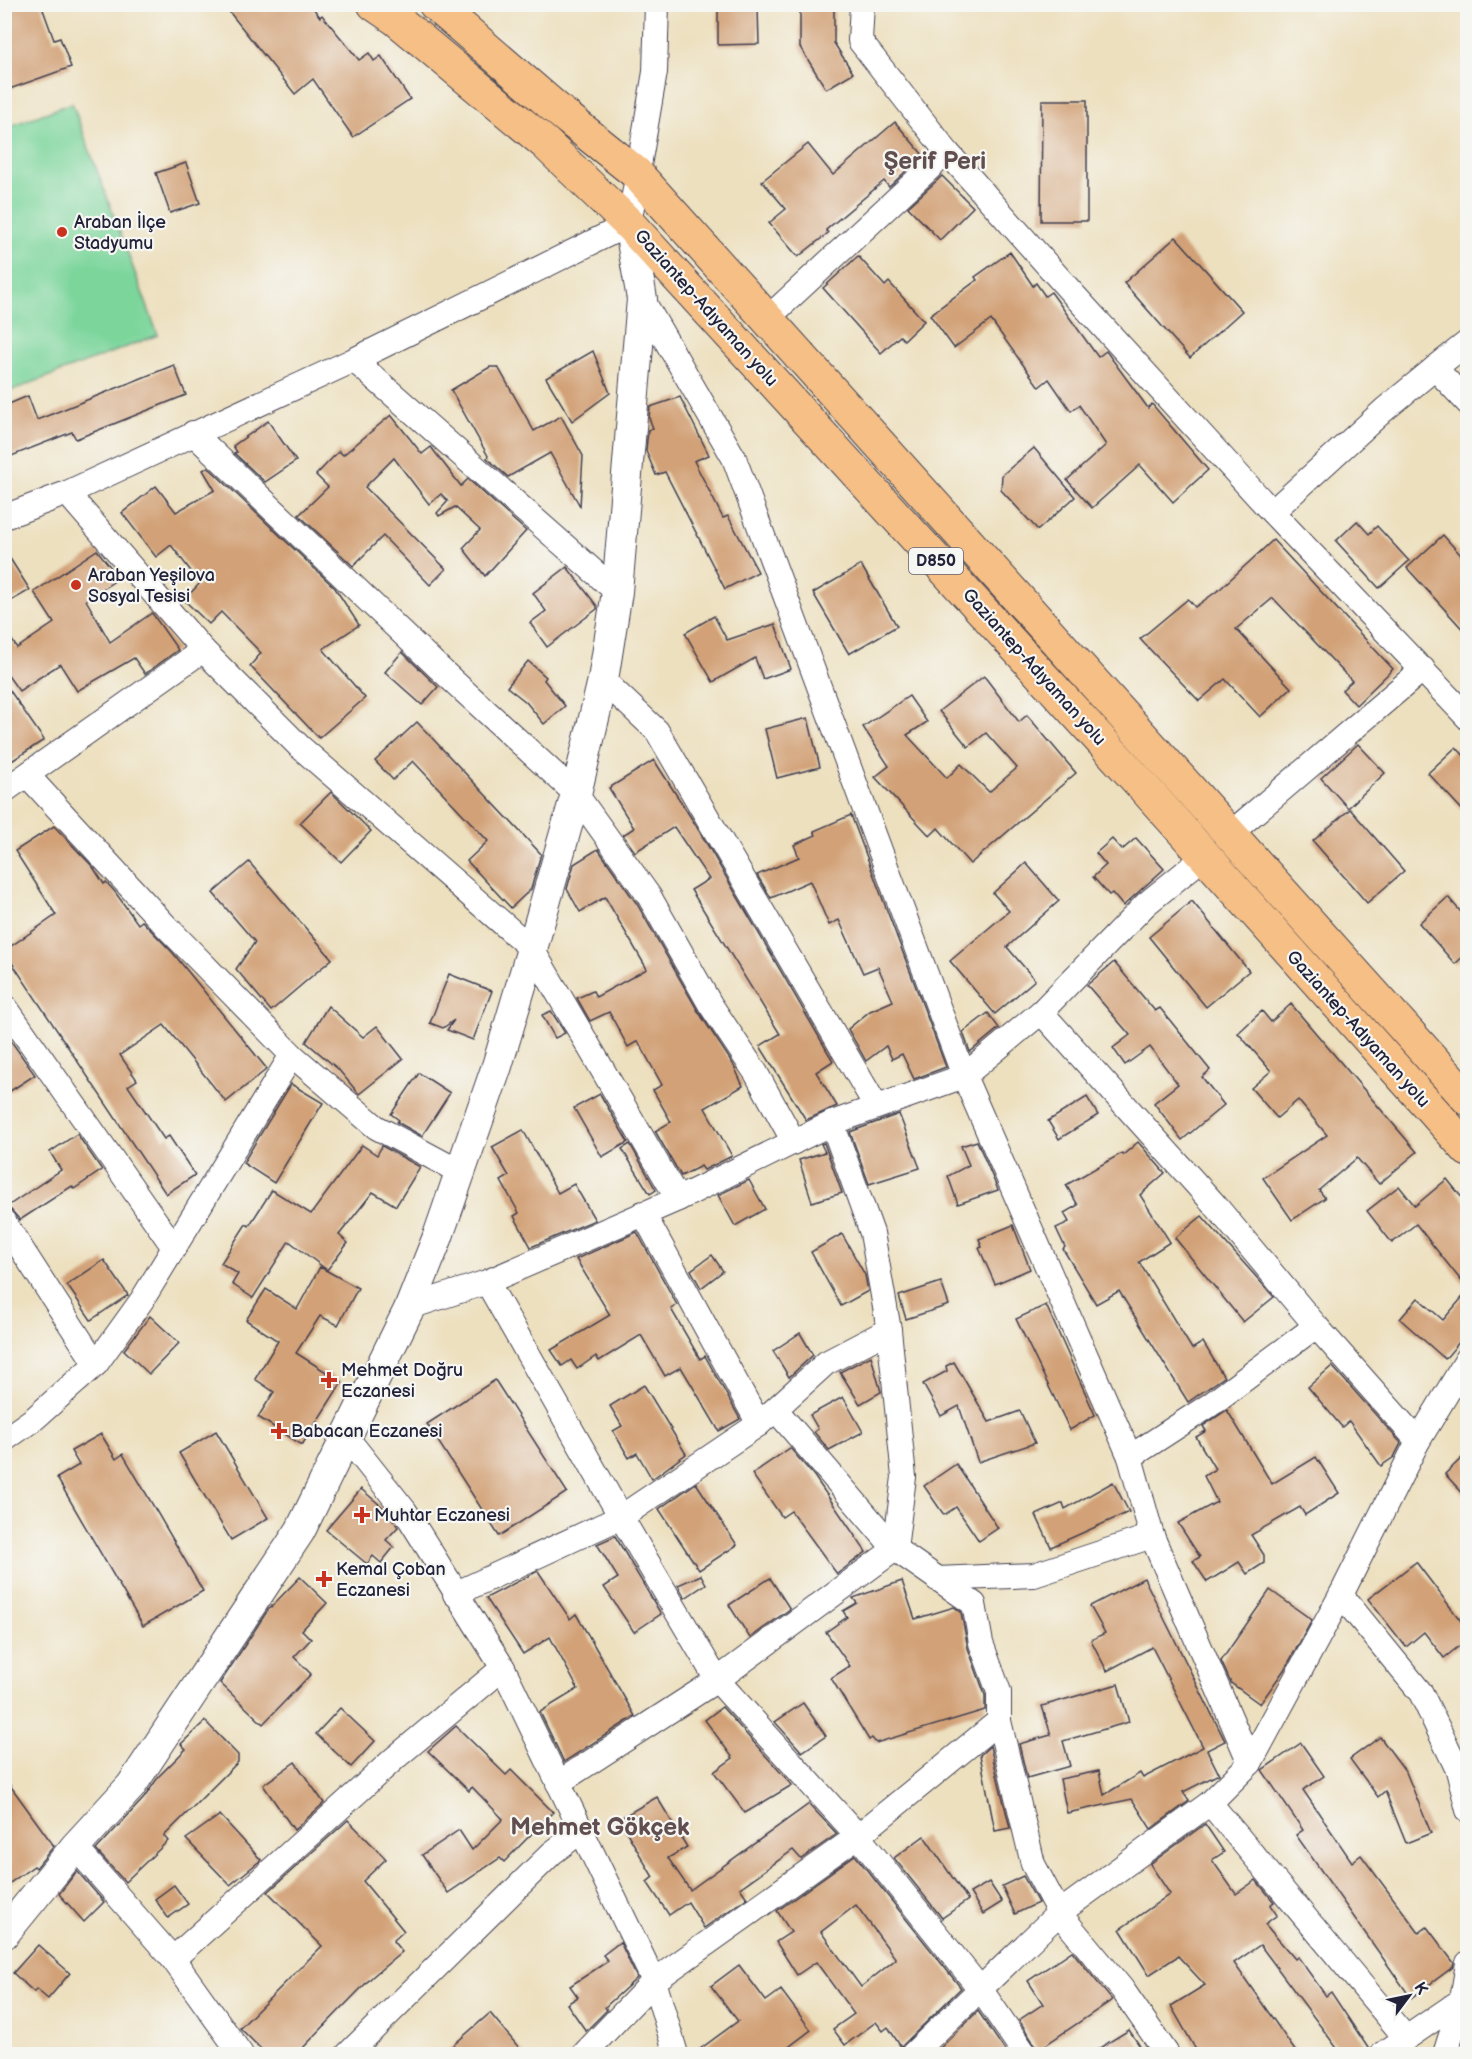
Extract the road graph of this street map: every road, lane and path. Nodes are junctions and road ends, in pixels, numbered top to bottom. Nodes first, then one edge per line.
1 (374, 4) edge
2 (435, 4) edge
3 (657, 4) edge
4 (862, 4) edge
5 (947, 152) junction
6 (636, 173) junction
7 (629, 224) junction
8 (642, 299) junction
9 (768, 318) junction
10 (1467, 342) edge
11 (354, 360) junction
12 (1435, 368) junction
13 (1467, 403) edge
14 (193, 433) junction
15 (67, 493) junction
16 (1272, 512) junction
17 (4, 517) edge
18 (617, 592) junction
19 (203, 650) junction
20 (1423, 669) junction
21 (603, 680) junction
22 (1467, 718) edge
23 (28, 776) junction
24 (4, 791) edge
25 (576, 794) junction
26 (1231, 833) junction
27 (1204, 856) junction
28 (532, 949) junction
29 (4, 1005) edge
30 (1041, 1012) junction
31 (292, 1055) junction
32 (964, 1076) junction
33 (1467, 1099) edge
34 (876, 1106) junction
35 (832, 1123) junction
36 (794, 1142) junction
37 (1467, 1150) edge
38 (458, 1171) junction
39 (678, 1199) junction
40 (643, 1213) junction
41 (4, 1222) edge
42 (173, 1246) junction
43 (487, 1282) junction
44 (410, 1307) junction
45 (1316, 1326) junction
46 (889, 1330) junction
47 (1467, 1358) edge
48 (96, 1364) junction
49 (767, 1417) junction
50 (347, 1438) junction
51 (4, 1440) edge
52 (1418, 1441) junction
53 (1130, 1457) junction
54 (621, 1517) junction
55 (1152, 1536) junction
56 (895, 1549) junction
57 (937, 1579) junction
58 (455, 1594) junction
59 (1341, 1595) junction
60 (503, 1668) junction
61 (717, 1680) junction
62 (999, 1721) junction
63 (1250, 1763) junction
64 (558, 1782) junction
65 (1210, 1803) junction
66 (1467, 1810) edge
67 (581, 1830) junction
68 (858, 1836) junction
69 (75, 1847) junction
70 (1059, 1913) junction
71 (4, 1934) edge
72 (173, 1959) junction
73 (1467, 1963) edge
74 (654, 1981) junction
75 (981, 1990) junction
76 (1464, 2009) edge
77 (1405, 2037) junction
78 (241, 2055) edge
79 (348, 2055) edge
80 (584, 2055) edge
81 (675, 2055) edge
82 (913, 2055) edge
83 (1025, 2055) edge
84 (1167, 2055) edge
85 (1383, 2055) edge
86 (1445, 2055) edge

1 - 7 highway, Gaziantep-Adıyaman yolu / D850
2 - 6 highway, Gaziantep-Adıyaman yolu / D850
3 - 6 street
4 - 5 street
5 - 9 street
5 - 16 street
6 - 7 street
6 - 9 highway, Gaziantep-Adıyaman yolu / D850
7 - 8 street
7 - 11 street
7 - 27 highway, Gaziantep-Adıyaman yolu / D850
8 - 18 street
8 - 32 street
9 - 26 highway, Gaziantep-Adıyaman yolu / D850
10 - 12 street
11 - 14 street
11 - 18 street
12 - 13 street
12 - 16 street
14 - 15 street
14 - 25 street
15 - 17 street
15 - 19 street
16 - 20 street
18 - 21 street
19 - 23 street
19 - 28 street
20 - 22 street
20 - 26 street
21 - 25 street
21 - 34 street
23 - 24 street
23 - 31 street
25 - 28 street
25 - 36 street
26 - 33 highway, Gaziantep-Adıyaman yolu / D850
27 - 30 street
27 - 37 highway, Gaziantep-Adıyaman yolu / D850
28 - 38 street
28 - 39 street
29 - 42 street
30 - 32 street
30 - 45 street
31 - 38 street
31 - 42 street
32 - 34 street
32 - 53 street
34 - 35 street
35 - 36 street
35 - 46 street
36 - 39 street
38 - 44 street
39 - 40 street
40 - 43 street
40 - 49 street
41 - 48 street
42 - 48 street
43 - 44 street
43 - 54 street
44 - 50 street
45 - 52 street
45 - 53 street
46 - 49 street
46 - 56 street
47 - 52 street
48 - 51 street
49 - 54 street
49 - 56 street
50 - 58 street
50 - 69 street
52 - 59 street
53 - 55 street
54 - 58 street
54 - 61 street
55 - 57 street
55 - 63 street
56 - 57 street
56 - 61 street
57 - 62 street
58 - 60 street
59 - 63 street
59 - 66 street
60 - 64 street
60 - 72 street
61 - 64 street
61 - 68 street
62 - 68 street
62 - 70 street
63 - 65 street
64 - 67 street
65 - 70 street
65 - 77 street
67 - 74 street
67 - 79 street
68 - 74 street
68 - 75 street
69 - 71 street
69 - 72 street
70 - 75 street
70 - 84 street
72 - 78 street
73 - 76 street
74 - 80 street
74 - 81 street
75 - 82 street
75 - 83 street
76 - 77 street
76 - 86 street
77 - 85 street

